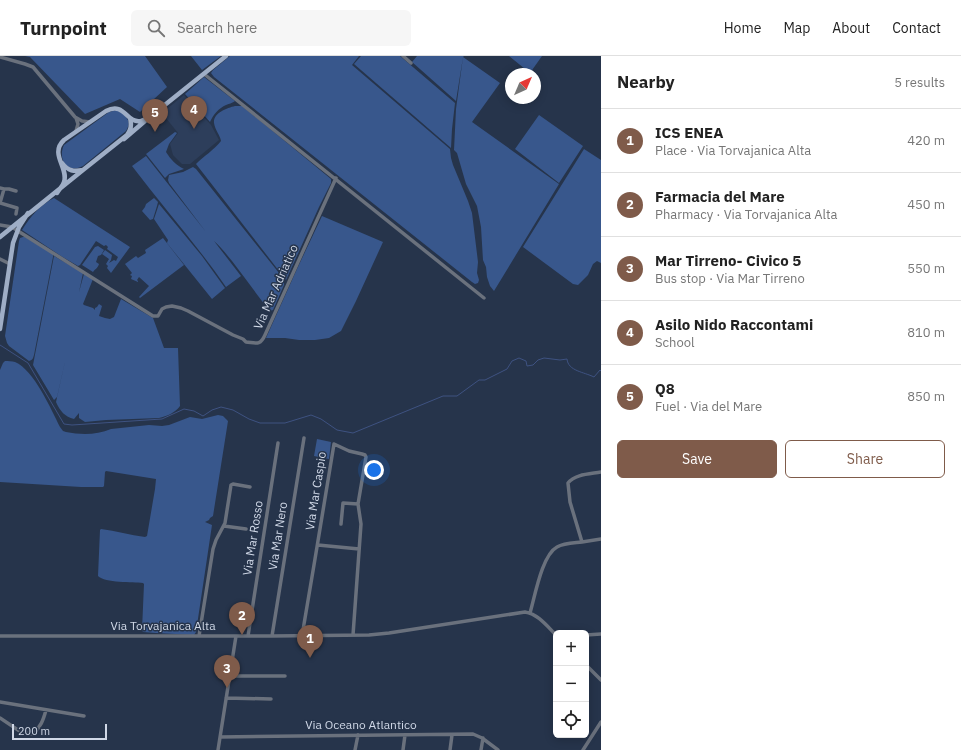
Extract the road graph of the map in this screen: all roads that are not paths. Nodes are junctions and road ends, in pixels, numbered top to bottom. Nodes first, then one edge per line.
1 (226, 56) edge
2 (403, 56) edge
3 (0, 57) edge
4 (411, 63) dead end
5 (204, 74) junction
6 (153, 115) junction
7 (75, 117) junction
8 (130, 118) junction
9 (93, 121) junction
10 (74, 134) junction
11 (124, 139) junction
12 (60, 160) junction
13 (84, 170) junction
14 (336, 178) junction
15 (0, 188) edge
16 (4, 189) junction
17 (16, 191) dead end
18 (57, 192) junction
19 (0, 203) edge
20 (16, 214) dead end
21 (28, 214) junction
22 (0, 225) edge
23 (12, 227) junction
24 (18, 231) junction
25 (2, 236) edge
26 (13, 243) junction
27 (0, 259) edge
28 (10, 264) junction
29 (484, 298) dead end
30 (0, 329) edge
31 (304, 438) dead end
32 (278, 443) dead end
33 (601, 472) edge
34 (250, 487) dead end
35 (358, 504) junction
36 (341, 524) dead end
37 (224, 526) junction
38 (246, 529) dead end
39 (601, 540) edge
40 (582, 542) junction
41 (318, 545) junction
42 (359, 549) junction
43 (530, 613) junction
44 (553, 632) edge
45 (601, 634) edge
46 (353, 635) junction
47 (589, 635) edge
48 (0, 636) edge
49 (199, 636) junction
50 (236, 636) junction
51 (248, 636) junction
52 (272, 636) junction
53 (302, 636) junction
54 (587, 666) edge
55 (229, 676) junction
56 (285, 676) dead end
57 (601, 680) edge
58 (226, 698) junction
59 (271, 699) dead end
60 (0, 702) edge
61 (46, 710) junction
62 (84, 716) dead end
63 (0, 718) edge
64 (601, 722) edge
65 (358, 735) junction
66 (405, 735) junction
67 (452, 735) junction
68 (220, 737) junction
69 (483, 738) junction
70 (218, 750) edge
71 (356, 750) edge
72 (403, 750) edge
73 (450, 750) edge
74 (481, 750) edge
75 (498, 750) edge
76 (583, 750) edge

1 - 5 main road
2 - 4 street
3 - 7 street
5 - 6 main road
5 - 14 street
6 - 8 main road
6 - 11 main road
7 - 9 street
7 - 10 street
8 - 9 main road
8 - 11 main road
9 - 10 main road
10 - 12 main road
11 - 13 main road
12 - 13 main road
12 - 18 main road
13 - 18 main road
14 - 24 street, Via Mar Adriatico
14 - 29 street
15 - 16 street
16 - 17 street
16 - 19 street
18 - 21 main road
19 - 20 street
21 - 23 main road
21 - 24 main road
22 - 23 street
23 - 24 street
23 - 25 main road
24 - 26 main road
25 - 26 main road
26 - 28 main road
27 - 28 street
28 - 30 main road
31 - 52 street, Via Mar Nero
32 - 51 street, Via Mar Rosso
33 - 40 street
34 - 37 street
35 - 36 street
35 - 41 street, Via Mar Caspio
35 - 42 street
37 - 38 street
37 - 49 street
39 - 40 street
40 - 43 street
41 - 42 street
41 - 53 street, Via Mar Caspio
42 - 46 street
43 - 44 street
43 - 46 street, Via Torvajanica Alta
45 - 47 street
46 - 53 street, Via Torvajanica Alta
48 - 49 street, Via Torvajanica Alta
49 - 50 street, Via Torvajanica Alta
50 - 51 street, Via Torvajanica Alta
50 - 55 street
51 - 52 street, Via Torvajanica Alta
52 - 53 street, Via Torvajanica Alta
54 - 57 street
55 - 56 street
55 - 58 street
58 - 59 street
58 - 68 street
60 - 61 street
61 - 62 street
61 - 63 street
64 - 76 street
65 - 66 street, Via Oceano Atlantico
65 - 68 street, Via Oceano Atlantico
65 - 71 street
66 - 67 street, Via Oceano Atlantico
66 - 72 street
67 - 69 street, Via Oceano Atlantico
67 - 73 street
68 - 70 street
69 - 74 street
69 - 75 street, Via Oceano Atlantico

